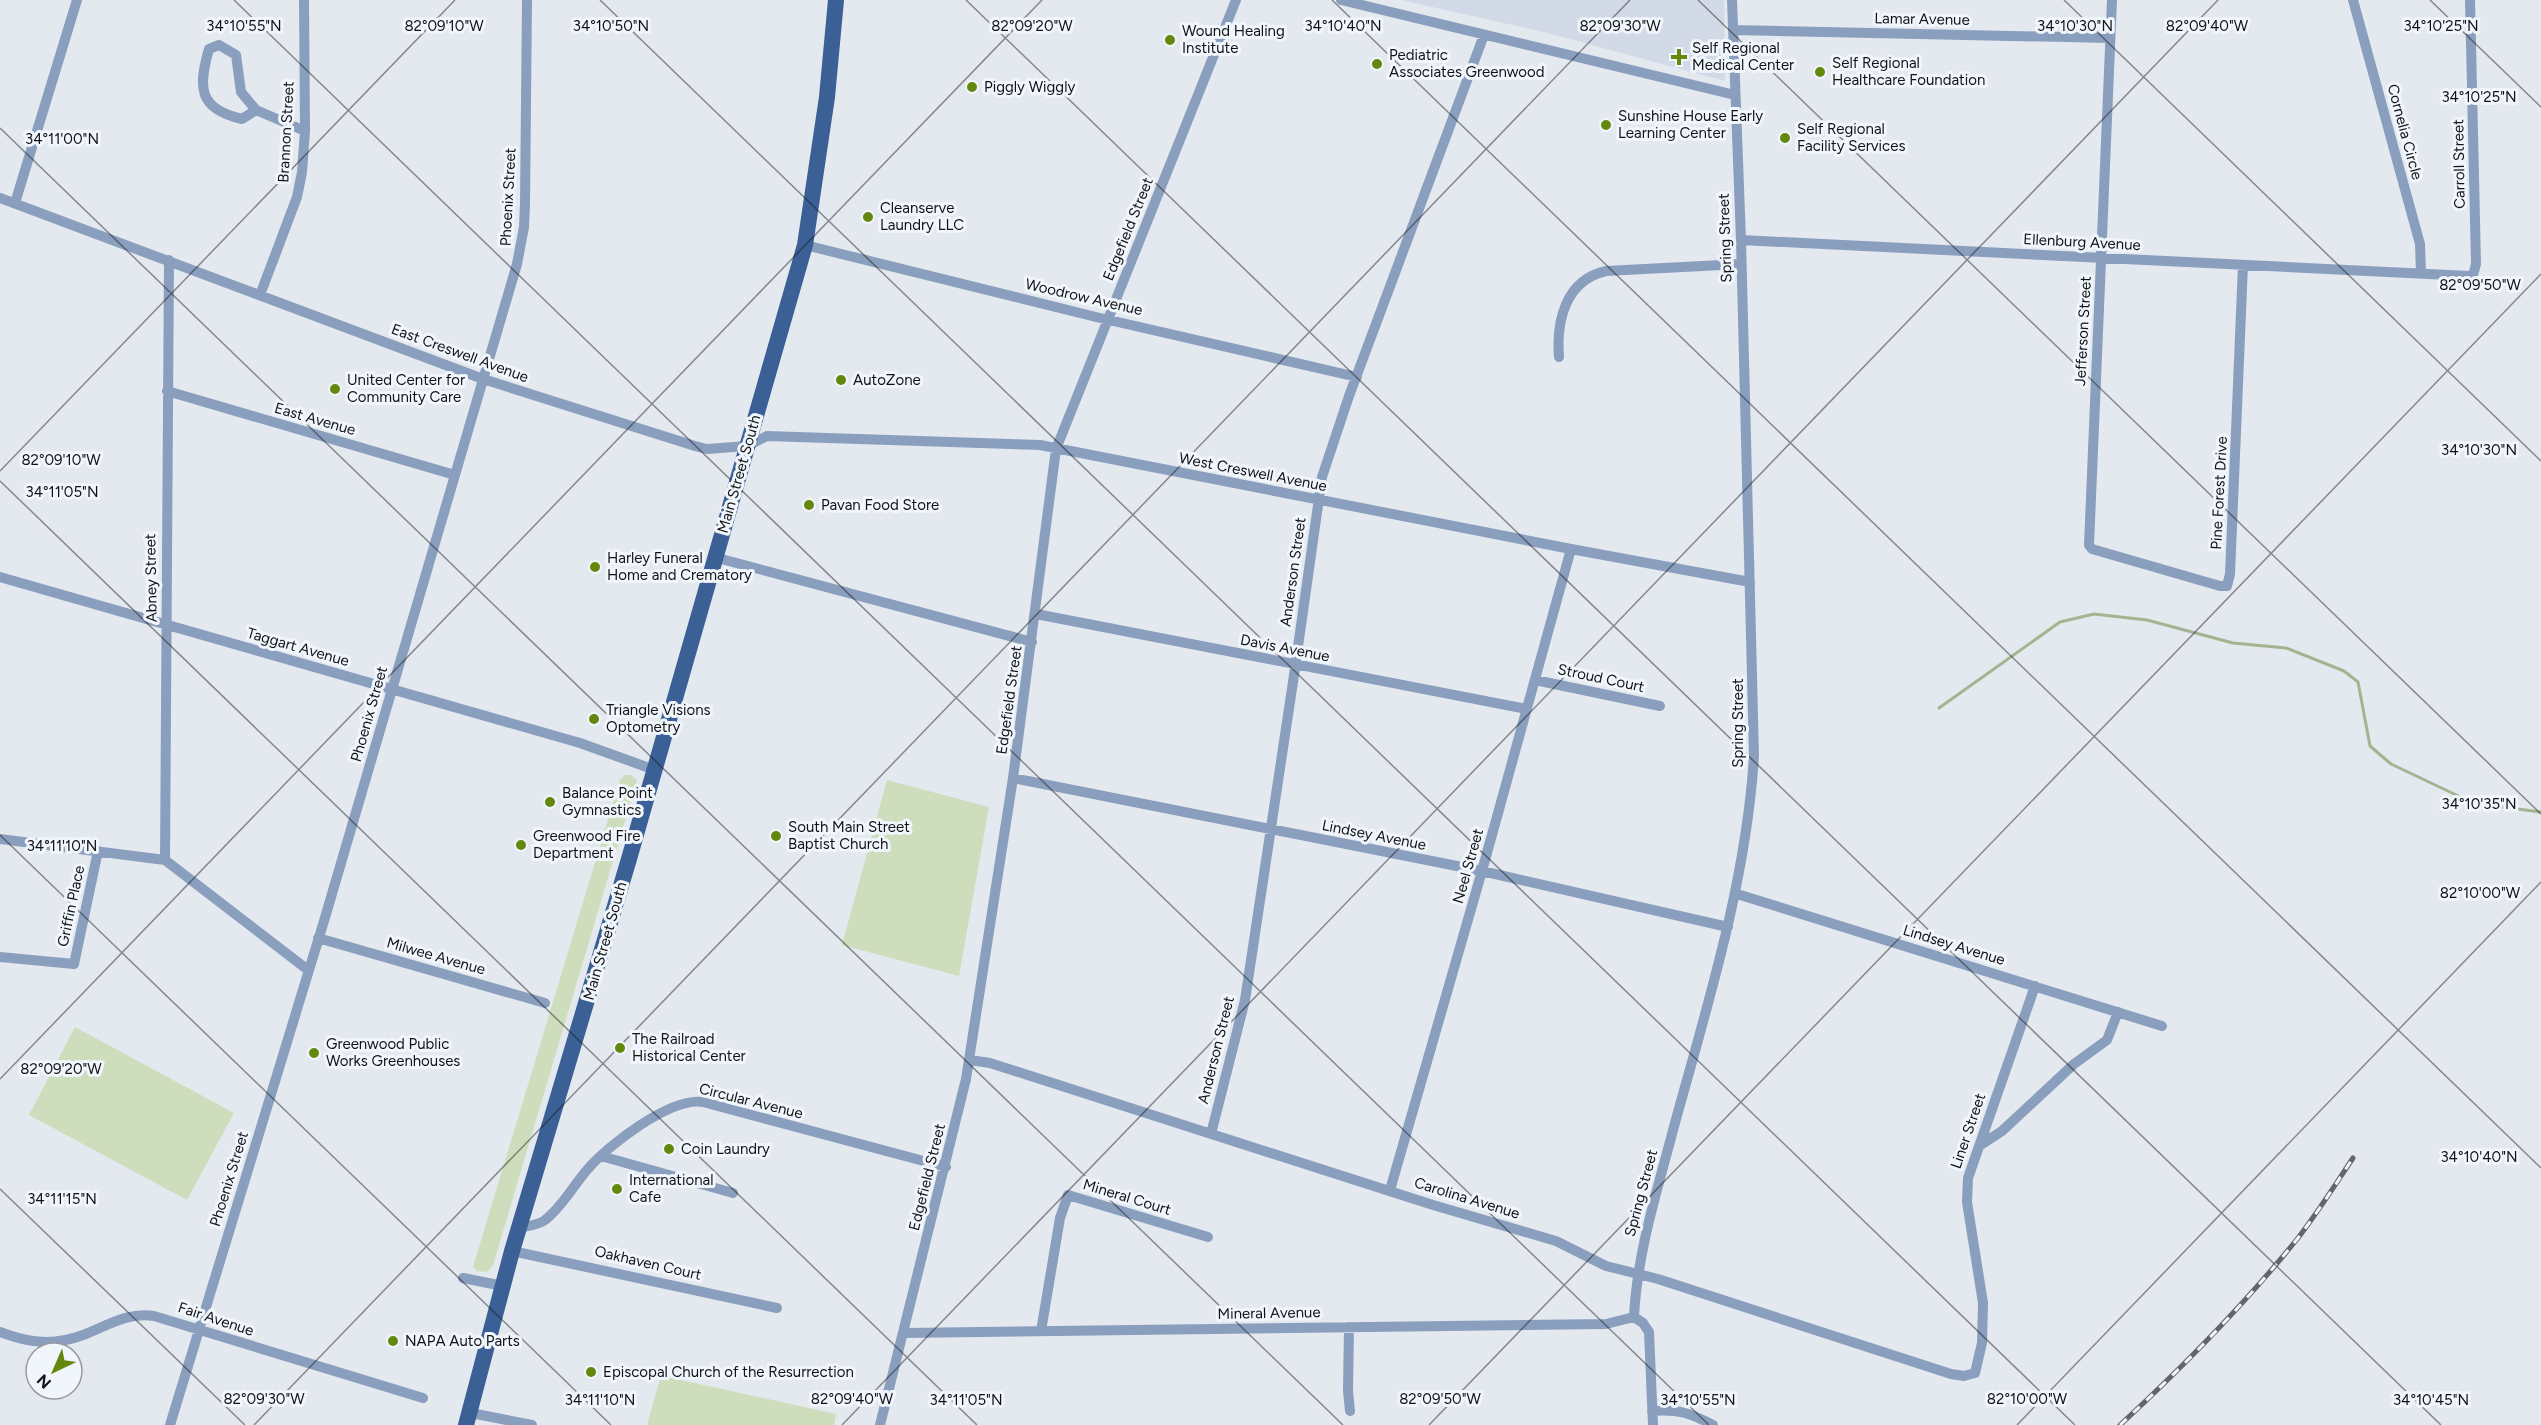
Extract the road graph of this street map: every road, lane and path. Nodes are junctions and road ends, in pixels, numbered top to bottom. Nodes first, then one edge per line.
1 (77, 0) edge
2 (304, 0) edge
3 (527, 0) edge
4 (836, 0) edge
5 (1236, 0) edge
6 (1341, 0) edge
7 (1732, 0) edge
8 (2112, 0) edge
9 (2353, 0) edge
10 (2470, 0) edge
11 (1733, 30) junction
12 (1484, 35) junction
13 (2110, 38) junction
14 (1735, 95) junction
15 (256, 110) junction
16 (304, 131) junction
17 (0, 198) edge
18 (15, 203) junction
19 (1741, 240) junction
20 (805, 245) junction
21 (2101, 258) junction
22 (169, 260) junction
23 (1741, 264) junction
24 (2243, 265) junction
25 (2421, 273) junction
26 (260, 295) junction
27 (1108, 318) junction
28 (1559, 357) dead end
29 (1357, 377) junction
30 (483, 379) junction
31 (167, 391) junction
32 (747, 446) junction
33 (1056, 449) junction
34 (455, 475) junction
35 (1318, 500) junction
36 (1571, 549) junction
37 (2097, 550) joint
38 (714, 557) junction
39 (0, 577) edge
40 (1750, 582) junction
41 (1036, 614) junction
42 (166, 624) junction
43 (1032, 642) junction
44 (1295, 665) junction
45 (1535, 680) junction
46 (392, 689) junction
47 (1660, 706) dead end
48 (1527, 709) junction
49 (655, 770) junction
50 (1013, 778) junction
51 (1271, 829) junction
52 (0, 839) edge
53 (98, 851) junction
54 (165, 860) junction
55 (1482, 871) junction
56 (1737, 894) junction
57 (1728, 927) junction
58 (318, 938) junction
59 (0, 957) edge
60 (308, 970) junction
61 (2035, 986) junction
62 (545, 1003) dead end
63 (2118, 1012) junction
64 (2162, 1026) dead end
65 (970, 1060) junction
66 (1212, 1134) junction
67 (1979, 1146) junction
68 (600, 1156) junction
69 (946, 1167) junction
70 (1390, 1190) junction
71 (733, 1193) dead end
72 (519, 1228) junction
73 (1208, 1237) dead end
74 (512, 1251) junction
75 (1637, 1275) junction
76 (463, 1278) dead end
77 (503, 1286) junction
78 (777, 1308) dead end
79 (1634, 1317) junction
80 (1349, 1327) junction
81 (198, 1330) junction
82 (1041, 1331) junction
83 (0, 1332) edge
84 (904, 1333) junction
85 (1951, 1374) joint
86 (423, 1398) dead end
87 (1350, 1411) dead end
88 (1652, 1411) junction
89 (468, 1419) edge
90 (170, 1425) edge
91 (532, 1425) edge
92 (880, 1425) edge
93 (1653, 1425) edge
94 (1713, 1425) edge

1 - 18 street
2 - 16 street, Brannon Street
3 - 30 street, Phoenix Street
4 - 20 main road, Main Street South
5 - 27 street, Edgefield Street
6 - 12 street
7 - 11 street, Spring Street
8 - 13 street, Jefferson Street
9 - 25 street, Cornelia Circle
10 - 25 street, Carroll Street
11 - 13 street, Lamar Avenue
11 - 14 street, Spring Street
12 - 14 street
12 - 29 street, Anderson Street
13 - 21 street, Jefferson Street
14 - 19 street, Spring Street
15 - 15 street
15 - 16 street
16 - 26 street, Brannon Street
17 - 18 street, East Creswell Avenue
18 - 22 street, East Creswell Avenue
19 - 21 street, Ellenburg Avenue
19 - 23 street, Spring Street
20 - 27 street, Woodrow Avenue
20 - 32 main road, Main Street South
21 - 24 street, Ellenburg Avenue
21 - 37 street, Jefferson Street
22 - 26 street, East Creswell Avenue
22 - 31 street, Abney Street
23 - 28 street
23 - 40 street, Spring Street
24 - 25 street, Ellenburg Avenue
24 - 37 street, Pine Forest Drive
26 - 30 street, East Creswell Avenue
27 - 29 street, Woodrow Avenue
27 - 33 street, Edgefield Street
29 - 35 street, Anderson Street
30 - 32 street, East Creswell Avenue
30 - 34 street, Phoenix Street
31 - 34 street, East Avenue
31 - 42 street, Abney Street
32 - 33 street, West Creswell Avenue
32 - 38 main road, Main Street South
33 - 35 street, West Creswell Avenue
33 - 41 street, Edgefield Street
34 - 46 street, Phoenix Street
35 - 36 street, West Creswell Avenue
35 - 44 street, Anderson Street
36 - 40 street, West Creswell Avenue
36 - 45 street, Neel Street
38 - 43 street
38 - 49 main road, Main Street South
39 - 42 street, Taggart Avenue
40 - 56 street, Spring Street
41 - 43 street, Edgefield Street
41 - 44 street, Davis Avenue
42 - 46 street, Taggart Avenue
42 - 54 street, Abney Street
43 - 50 street, Edgefield Street
44 - 48 street, Davis Avenue
44 - 51 street, Anderson Street
45 - 47 street, Stroud Court
45 - 48 street, Neel Street
46 - 49 street, Taggart Avenue
46 - 58 street, Phoenix Street
48 - 55 street, Neel Street
49 - 72 main road, Main Street South
50 - 51 street, Lindsey Avenue
50 - 65 street, Edgefield Street
51 - 55 street, Lindsey Avenue
51 - 66 street, Anderson Street
52 - 53 street
53 - 54 street
53 - 59 street, Griffin Place
54 - 60 street
55 - 57 street, Lindsey Avenue
55 - 70 street, Neel Street
56 - 57 street, Spring Street
56 - 61 street, Lindsey Avenue
57 - 75 street, Spring Street
58 - 60 street, Phoenix Street
58 - 62 street, Milwee Avenue
60 - 81 street, Phoenix Street
61 - 63 street, Lindsey Avenue
61 - 67 street, Liner Street
63 - 64 street, Lindsey Avenue
63 - 67 street
65 - 66 street, Carolina Avenue
65 - 69 street, Edgefield Street
66 - 70 street, Carolina Avenue
67 - 85 street, Liner Street
68 - 69 street, Circular Avenue
68 - 71 street
68 - 72 street, Circular Avenue
69 - 84 street, Edgefield Street
70 - 75 street, Carolina Avenue
72 - 74 main road, Main Street South
73 - 82 street, Mineral Court
74 - 77 main road, Main Street South
74 - 78 street, Oakhaven Court
75 - 79 street, Spring Street
75 - 85 street, Carolina Avenue
76 - 77 street
77 - 89 main road, Main Street South
79 - 80 street, Mineral Avenue
79 - 88 street
80 - 82 street, Mineral Avenue
80 - 87 street
81 - 83 street, Fair Avenue
81 - 86 street, Fair Avenue
81 - 90 street, Phoenix Street
82 - 84 street, Mineral Avenue
84 - 92 street, Edgefield Street
88 - 93 street
88 - 94 street
89 - 91 street

